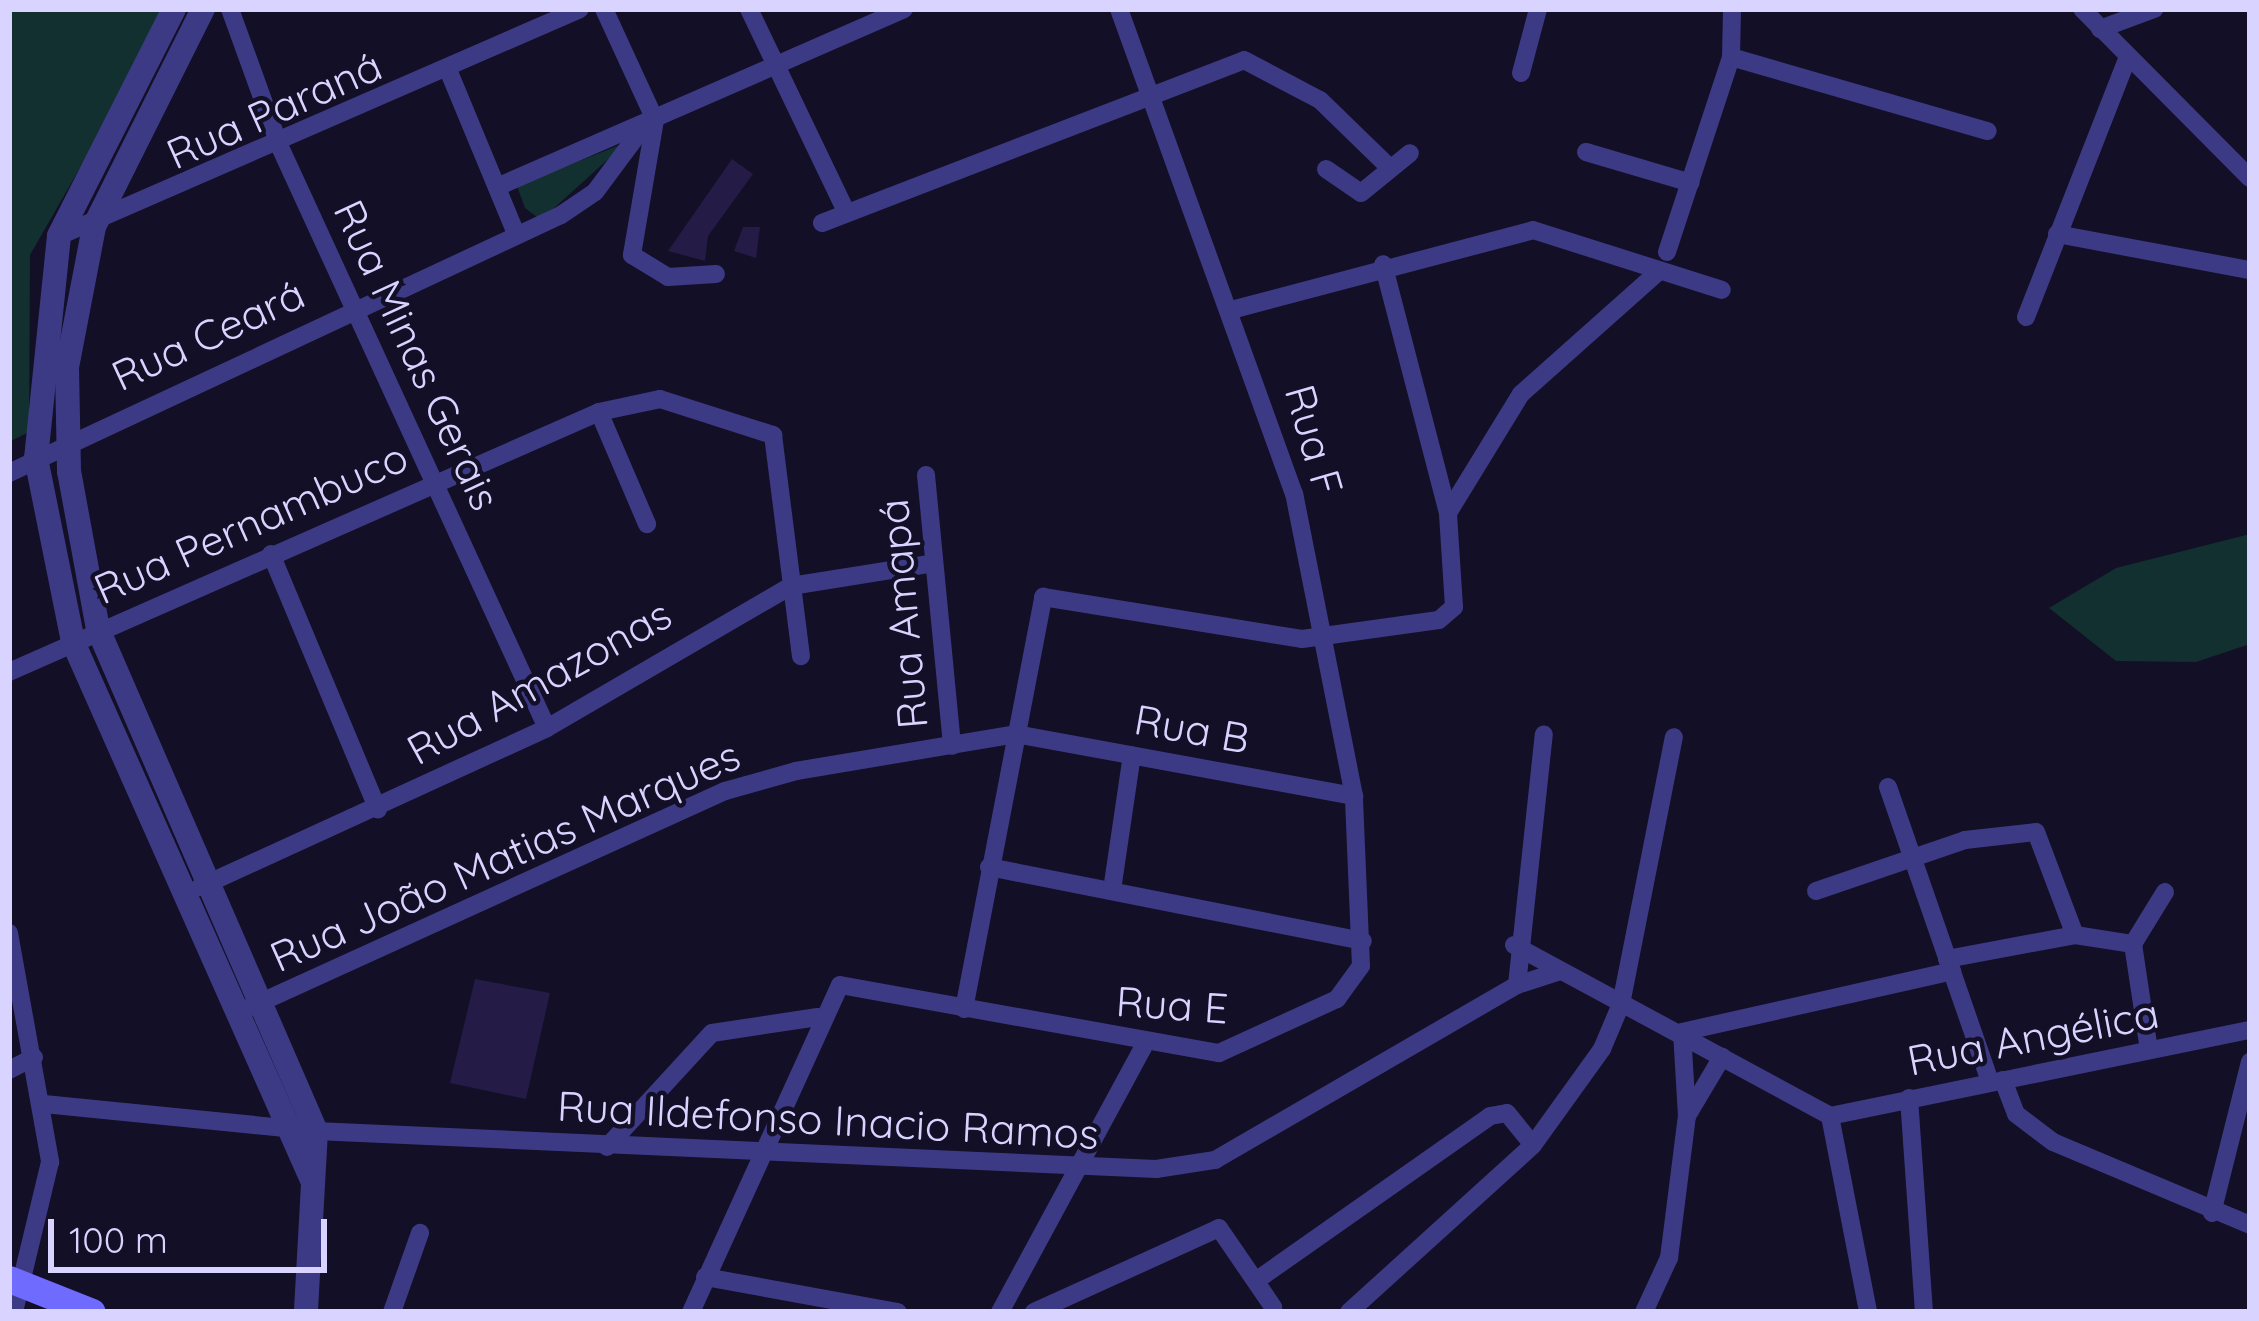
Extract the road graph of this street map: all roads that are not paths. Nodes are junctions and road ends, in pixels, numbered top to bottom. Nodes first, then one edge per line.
1 (174, 9) edge
2 (203, 9) edge
3 (230, 9) edge
4 (580, 9) edge
5 (604, 9) edge
6 (749, 9) edge
7 (904, 9) edge
8 (1119, 9) edge
9 (1538, 9) edge
10 (1732, 9) edge
11 (2081, 9) edge
12 (2154, 9) edge
13 (2101, 28) junction
14 (1731, 57) junction
15 (2128, 57) junction
16 (774, 71) junction
17 (449, 72) junction
18 (1520, 73) dead end
19 (1150, 89) junction
20 (650, 123) junction
21 (1988, 131) dead end
22 (280, 147) junction
23 (1586, 152) dead end
24 (1410, 153) dead end
25 (1390, 168) junction
26 (1326, 169) dead end
27 (2250, 178) edge
28 (1691, 183) junction
29 (497, 187) junction
30 (845, 209) junction
31 (822, 224) dead end
32 (94, 226) junction
33 (516, 234) junction
34 (2057, 234) junction
35 (58, 236) junction
36 (1663, 261) junction
37 (1383, 264) junction
38 (2250, 270) edge
39 (716, 274) dead end
40 (1722, 290) dead end
41 (356, 306) junction
42 (1235, 309) junction
43 (2026, 317) dead end
44 (599, 412) junction
45 (67, 440) junction
46 (36, 458) junction
47 (9, 473) edge
48 (926, 475) dead end
49 (437, 481) junction
50 (1448, 513) junction
51 (647, 524) dead end
52 (271, 554) junction
53 (934, 563) junction
54 (791, 586) junction
55 (98, 629) junction
56 (1326, 638) junction
57 (73, 642) junction
58 (801, 656) dead end
59 (9, 672) edge
60 (548, 728) junction
61 (1016, 734) junction
62 (1544, 734) dead end
63 (1674, 737) dead end
64 (952, 746) junction
65 (1132, 754) junction
66 (1888, 788) dead end
67 (1354, 796) junction
68 (378, 810) junction
69 (1912, 860) junction
70 (989, 867) junction
71 (210, 882) junction
72 (1112, 890) junction
73 (1816, 891) dead end
74 (2165, 892) dead end
75 (185, 895) junction
76 (9, 932) edge
77 (2075, 935) junction
78 (1363, 941) junction
79 (2133, 944) junction
80 (1514, 945) junction
81 (1949, 965) junction
82 (1560, 971) junction
83 (1517, 985) junction
84 (266, 1000) junction
85 (1621, 1004) junction
86 (964, 1009) junction
87 (237, 1013) junction
88 (818, 1017) junction
89 (2250, 1030) edge
90 (1682, 1032) junction
91 (1143, 1047) junction
92 (2149, 1050) junction
93 (34, 1057) junction
94 (1722, 1058) junction
95 (2250, 1062) edge
96 (9, 1070) edge
97 (1996, 1080) junction
98 (1909, 1097) junction
99 (44, 1104) junction
100 (1687, 1116) junction
101 (1830, 1116) junction
102 (280, 1127) junction
103 (316, 1131) junction
104 (1533, 1145) junction
105 (607, 1147) junction
106 (755, 1156) junction
107 (1078, 1172) junction
108 (312, 1180) junction
109 (2212, 1213) junction
110 (2250, 1225) edge
111 (420, 1233) dead end
112 (705, 1276) junction
113 (1257, 1280) junction
114 (15, 1281) edge
115 (1275, 1310) edge
116 (14, 1312) edge
117 (92, 1312) edge
118 (306, 1312) edge
119 (392, 1312) edge
120 (691, 1312) edge
121 (898, 1312) edge
122 (1000, 1312) edge
123 (1034, 1312) edge
124 (1349, 1312) edge
125 (1644, 1312) edge
126 (1868, 1312) edge
127 (1924, 1312) edge

1 - 35 street
2 - 32 street
3 - 22 street, Rua Minas Gerais
4 - 17 street, Rua Paraná
5 - 20 street
6 - 16 street
7 - 16 street
8 - 19 street, Rua F
9 - 18 street
10 - 14 street
11 - 13 street
12 - 13 street
13 - 15 street
14 - 21 street
14 - 28 street
15 - 27 street
15 - 34 street
16 - 20 street
16 - 30 street
17 - 22 street, Rua Paraná
17 - 29 street
19 - 25 street
19 - 30 street
19 - 42 street, Rua F
20 - 29 street
20 - 33 street, Rua Ceará
20 - 39 street
22 - 32 street, Rua Paraná
22 - 41 street, Rua Minas Gerais
23 - 28 street
24 - 25 street
25 - 26 street
28 - 36 street
29 - 33 street
30 - 31 street
32 - 35 street, Rua Paraná
32 - 45 street
33 - 41 street, Rua Ceará
34 - 38 street
34 - 43 street
35 - 46 street
36 - 37 street
36 - 40 street
36 - 50 street
37 - 42 street
37 - 50 street
41 - 45 street, Rua Ceará
41 - 49 street, Rua Minas Gerais
42 - 56 street, Rua F
44 - 49 street, Rua Pernambuco
44 - 51 street
44 - 54 street, Rua Pernambuco
45 - 46 street, Rua Ceará
45 - 55 street
46 - 47 street, Rua Ceará
46 - 57 street
48 - 53 street, Rua Amapá
49 - 52 street, Rua Pernambuco
49 - 60 street, Rua Minas Gerais
50 - 56 street
52 - 55 street, Rua Pernambuco
52 - 68 street
53 - 54 street, Rua Amazonas
53 - 64 street, Rua Amapá
54 - 58 street
54 - 60 street, Rua Amazonas
55 - 57 street, Rua Pernambuco
55 - 71 street
56 - 61 street
56 - 67 street, Rua E
57 - 59 street, Rua Pernambuco
57 - 75 street
60 - 68 street, Rua Amazonas
61 - 64 street, Rua João Matias Marques
61 - 65 street, Rua B
61 - 70 street
62 - 80 street
63 - 85 street
64 - 84 street, Rua João Matias Marques
65 - 67 street, Rua B
65 - 72 street
66 - 69 street
67 - 78 street, Rua E
68 - 71 street, Rua Amazonas
69 - 73 street
69 - 77 street
69 - 81 street
70 - 72 street
70 - 86 street
71 - 75 street, Rua Amazonas
71 - 84 street
72 - 78 street
74 - 79 street
75 - 87 street
76 - 93 street
77 - 79 street
77 - 81 street
78 - 91 street, Rua E
79 - 92 street
80 - 82 street
80 - 83 street
81 - 90 street
81 - 97 street
82 - 83 street, Rua Ildefonso Inacio Ramos
82 - 85 street
83 - 107 street, Rua Ildefonso Inacio Ramos
84 - 87 street, Rua João Matias Marques
84 - 103 street
85 - 90 street
85 - 104 street
86 - 88 street, Rua E
86 - 91 street, Rua E
87 - 102 street
88 - 105 street
88 - 106 street
89 - 92 street, Rua Angélica
90 - 94 street
90 - 100 street
91 - 107 street
92 - 97 street, Rua Angélica
93 - 96 street
93 - 99 street
94 - 100 street
94 - 101 street
95 - 109 street
97 - 98 street, Rua Angélica
97 - 109 street
98 - 101 street, Rua Angélica
98 - 127 street
99 - 102 street, Rua Ildefonso Inacio Ramos
99 - 114 street
100 - 125 street
101 - 126 street
102 - 103 street, Rua Ildefonso Inacio Ramos
102 - 108 street
103 - 105 street, Rua Ildefonso Inacio Ramos
103 - 108 street
104 - 113 street
104 - 124 street
105 - 106 street, Rua Ildefonso Inacio Ramos
106 - 107 street, Rua Ildefonso Inacio Ramos
106 - 112 street
107 - 122 street
108 - 118 street
109 - 110 street
111 - 119 street
112 - 120 street
112 - 121 street
113 - 115 street
113 - 123 street
114 - 116 street
114 - 117 main road

